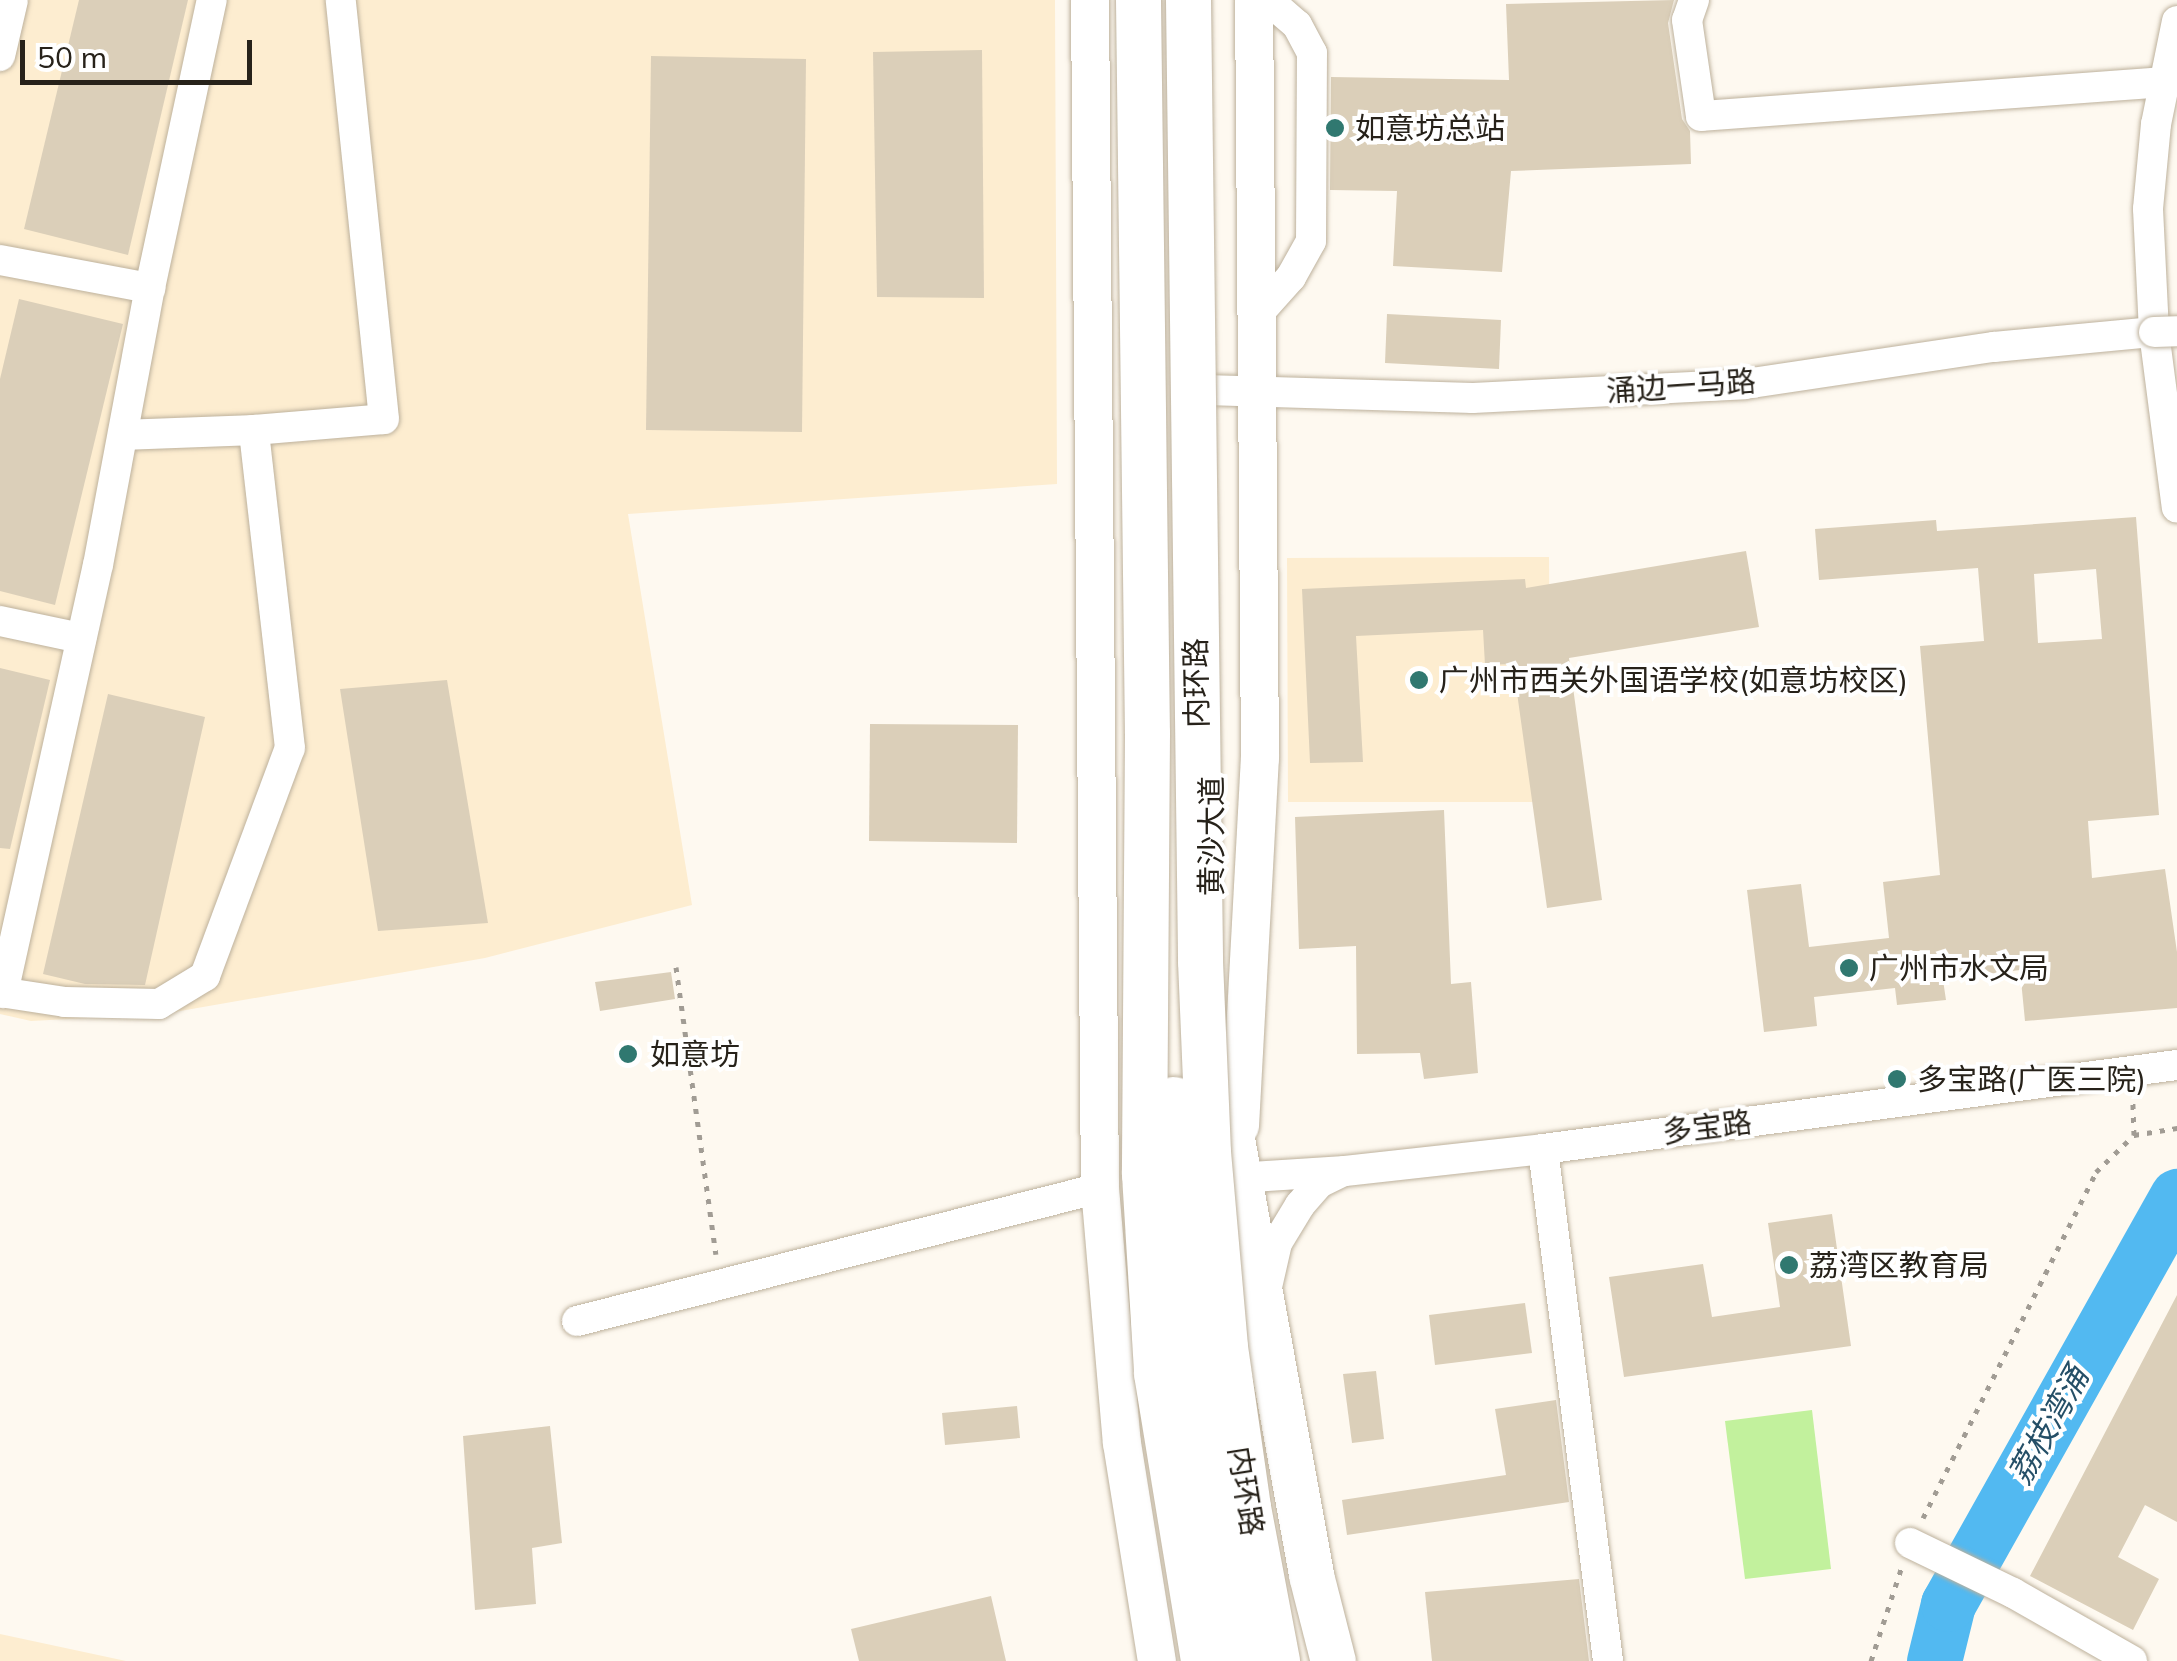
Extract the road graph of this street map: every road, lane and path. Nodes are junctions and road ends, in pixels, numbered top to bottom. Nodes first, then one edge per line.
1 (13, 0) edge
2 (212, 0) edge
3 (341, 0) edge
4 (1090, 0) edge
5 (1136, 0) edge
6 (1188, 0) edge
7 (1198, 0) edge
8 (1254, 0) edge
9 (1268, 0) edge
10 (1694, 0) edge
11 (2177, 21) edge
12 (0, 56) edge
13 (2164, 82) junction
14 (0, 260) edge
15 (150, 288) junction
16 (1257, 315) junction
17 (2165, 331) edge
18 (1206, 390) junction
19 (1257, 393) junction
20 (1141, 402) junction
21 (1092, 404) junction
22 (254, 430) junction
23 (123, 435) junction
24 (2177, 508) edge
25 (0, 621) edge
26 (81, 638) junction
27 (1146, 733) junction
28 (676, 967) dead end
29 (2, 993) edge
30 (2177, 1065) edge
31 (2132, 1073) junction
32 (1138, 1112) junction
33 (2177, 1128) edge
34 (2134, 1135) junction
35 (1542, 1148) junction
36 (1344, 1171) junction
37 (1236, 1178) junction
38 (1100, 1188) junction
39 (719, 1282) junction
40 (1264, 1314) junction
41 (577, 1320) dead end
42 (1920, 1548) junction
43 (1310, 1575) junction
44 (1161, 1576) junction
45 (1158, 1661) edge
46 (1200, 1661) edge
47 (1236, 1661) edge
48 (1276, 1661) edge
49 (1333, 1661) edge
50 (1608, 1661) edge
51 (1871, 1661) edge
52 (2132, 1661) edge

1 - 12 street
2 - 15 street
3 - 22 street
4 - 21 main road
5 - 20 highway
5 - 27 highway, 内环路, bridge
6 - 48 highway, 内环路, bridge
7 - 18 highway, 黄沙大道
8 - 16 main road
9 - 16 street
10 - 13 street
11 - 13 street
13 - 17 street
14 - 15 street
15 - 23 street
16 - 19 main road
17 - 19 street, 涌边一马路
17 - 24 street
18 - 19 street, 涌边一马路
18 - 37 highway, 黄沙大道
19 - 37 main road
20 - 21 street
20 - 32 highway
21 - 38 main road
22 - 23 street
22 - 29 street
23 - 26 street
25 - 26 street
26 - 29 street
27 - 46 highway, 内环路, bridge
27 - 47 highway, bridge
28 - 39 path
30 - 31 street, 多宝路
31 - 34 path
31 - 35 street, 多宝路
32 - 37 street
32 - 44 main road
33 - 34 path
34 - 42 path
35 - 36 street, 多宝路
35 - 50 street
36 - 37 street, 多宝路
36 - 40 street
37 - 40 highway, 黄沙大道
38 - 39 street
38 - 44 main road
39 - 41 street
40 - 43 highway, 黄沙大道
42 - 51 path
42 - 52 street
43 - 44 highway
43 - 49 highway, 黄沙大道
44 - 45 main road
44 - 46 highway

